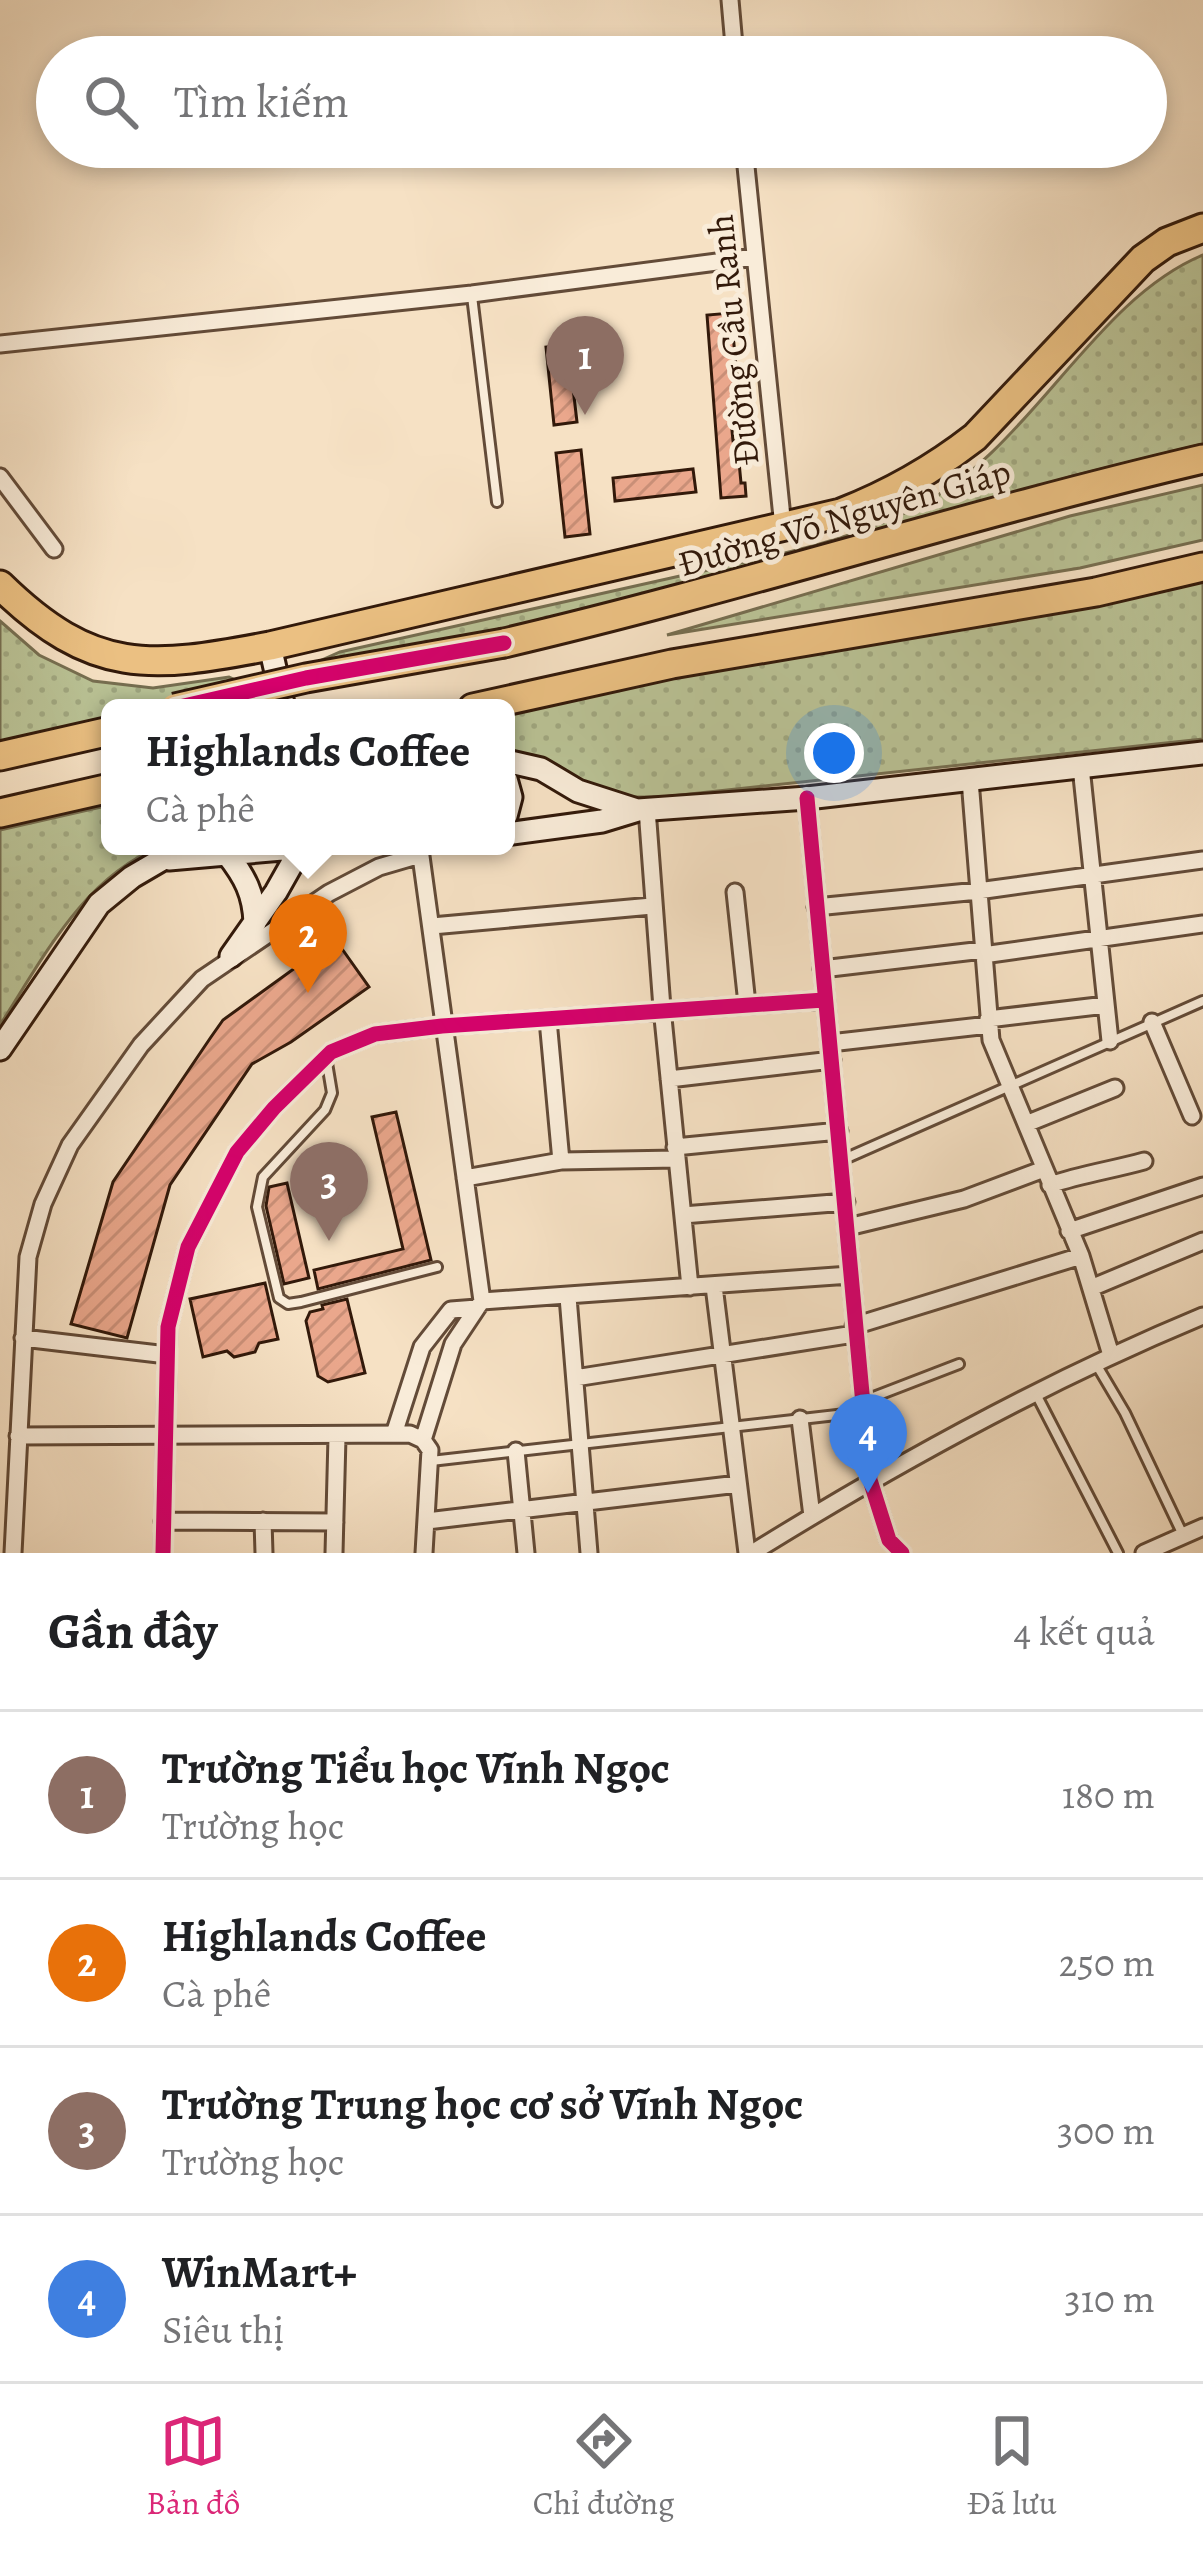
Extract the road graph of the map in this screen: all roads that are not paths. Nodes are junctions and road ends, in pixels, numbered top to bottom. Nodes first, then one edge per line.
1 (730, 0) edge
2 (734, 36) edge
3 (746, 168) edge
4 (1203, 228) edge
5 (755, 257) junction
6 (472, 294) junction
7 (0, 344) edge
8 (1203, 458) edge
9 (0, 477) edge
10 (497, 502) dead end
11 (783, 527) junction
12 (54, 549) dead end
13 (1203, 567) edge
14 (0, 584) edge
15 (504, 643) junction
16 (270, 646) junction
17 (214, 699) edge
18 (252, 699) edge
19 (282, 699) edge
20 (515, 699) edge
21 (101, 729) edge
22 (0, 752) edge
23 (1203, 753) edge
24 (515, 763) edge
25 (1081, 767) junction
26 (970, 780) junction
27 (101, 794) edge
28 (807, 797) junction
29 (643, 810) junction
30 (0, 818) edge
31 (515, 833) edge
32 (170, 855) edge
33 (216, 855) edge
34 (228, 855) edge
35 (297, 855) edge
36 (408, 855) edge
37 (421, 855) edge
38 (163, 860) junction
39 (1203, 860) edge
40 (1092, 876) junction
41 (978, 891) junction
42 (735, 892) dead end
43 (652, 906) junction
44 (816, 907) junction
45 (255, 923) junction
46 (1203, 924) edge
47 (432, 926) junction
48 (1099, 938) junction
49 (983, 952) junction
50 (231, 956) junction
51 (822, 969) junction
52 (824, 1000) junction
53 (1203, 1001) edge
54 (747, 1004) junction
55 (1106, 1005) junction
56 (662, 1008) junction
57 (548, 1020) junction
58 (988, 1022) junction
59 (1152, 1022) junction
60 (442, 1026) junction
61 (1110, 1041) junction
62 (0, 1049) edge
63 (831, 1052) junction
64 (326, 1057) junction
65 (668, 1079) junction
66 (1009, 1084) junction
67 (1115, 1088) dead end
68 (1192, 1116) dead end
69 (1025, 1124) junction
70 (839, 1131) junction
71 (676, 1153) junction
72 (842, 1160) junction
73 (561, 1161) junction
74 (1144, 1161) dead end
75 (1047, 1177) junction
76 (465, 1178) junction
77 (1203, 1186) edge
78 (846, 1202) junction
79 (682, 1215) junction
80 (848, 1227) junction
81 (1069, 1232) junction
82 (1203, 1241) edge
83 (1081, 1256) junction
84 (437, 1268) dead end
85 (850, 1276) junction
86 (714, 1286) junction
87 (691, 1287) junction
88 (1091, 1288) junction
89 (568, 1297) junction
90 (480, 1304) junction
91 (1203, 1316) edge
92 (854, 1330) junction
93 (23, 1338) junction
94 (167, 1355) junction
95 (1112, 1355) junction
96 (722, 1358) junction
97 (1095, 1363) junction
98 (958, 1364) dead end
99 (575, 1378) junction
100 (1036, 1393) junction
101 (862, 1407) junction
102 (800, 1419) junction
103 (730, 1427) junction
104 (164, 1434) junction
105 (394, 1434) junction
106 (18, 1436) junction
107 (337, 1437) junction
108 (423, 1440) junction
109 (580, 1444) junction
110 (516, 1451) junction
111 (431, 1461) junction
112 (870, 1480) junction
113 (737, 1484) junction
114 (585, 1505) junction
115 (522, 1511) junction
116 (812, 1516) junction
117 (164, 1521) junction
118 (263, 1521) junction
119 (427, 1521) junction
120 (335, 1522) junction
121 (1203, 1527) edge
122 (1183, 1535) junction
123 (13, 1553) edge
124 (163, 1553) edge
125 (264, 1553) edge
126 (334, 1553) edge
127 (424, 1553) edge
128 (526, 1553) edge
129 (590, 1553) edge
130 (750, 1553) edge
131 (902, 1553) edge
132 (1118, 1553) edge
133 (1144, 1553) edge

1 - 2 street
3 - 5 street, Đường Cầu Ranh
4 - 11 highway
5 - 6 street
5 - 11 street, Đường Cầu Ranh
6 - 7 street
6 - 10 lane
8 - 15 highway, Đường Võ Nguyên Giáp
9 - 12 street
11 - 16 highway
13 - 20 highway
14 - 16 highway
15 - 17 highway, bridge
15 - 18 highway, bridge
16 - 19 street
21 - 22 highway
23 - 25 street
24 - 29 street
25 - 26 street
25 - 40 street
26 - 28 street
26 - 41 street
27 - 30 highway
28 - 29 street
28 - 44 street
29 - 31 street
29 - 43 street
32 - 38 street
33 - 38 street
34 - 45 street
35 - 45 street
36 - 50 street
37 - 47 street
38 - 62 street
39 - 40 street
40 - 41 street
40 - 48 street
41 - 44 street
41 - 49 street
42 - 54 street
43 - 47 street
43 - 56 street
44 - 51 street
45 - 50 street
46 - 48 street
47 - 60 street
48 - 49 street
48 - 55 street
49 - 51 street
49 - 58 street
50 - 93 street
51 - 52 street
52 - 54 street
52 - 63 street
53 - 59 lane
54 - 56 street
55 - 58 street
55 - 61 street
56 - 57 street
56 - 65 street
57 - 60 street
57 - 73 street
58 - 63 street
58 - 66 street
59 - 61 lane
59 - 68 street
60 - 64 street
60 - 76 street
61 - 66 lane
63 - 65 street
63 - 70 street
64 - 84 lane
64 - 94 street
65 - 71 street
66 - 69 street
66 - 72 lane
67 - 69 street
69 - 75 street
70 - 71 street
70 - 72 street
71 - 73 street
71 - 79 street
72 - 78 street
73 - 76 street
74 - 75 street
75 - 80 street
75 - 81 street
76 - 90 street
77 - 81 street
78 - 79 street
78 - 80 street
79 - 87 street
80 - 85 street
81 - 83 street
82 - 88 street
83 - 88 street
83 - 92 street
85 - 86 street
85 - 92 street
86 - 87 street
86 - 96 street
87 - 89 street
88 - 95 street
89 - 90 street
89 - 99 street
90 - 105 street
90 - 108 street
91 - 95 street
92 - 96 street
92 - 101 street
93 - 94 street
93 - 106 street
94 - 104 street
95 - 97 street
96 - 99 street
96 - 103 street
97 - 100 street
97 - 122 lane
98 - 101 lane
99 - 109 street
100 - 112 street
100 - 132 lane
101 - 102 lane
101 - 112 street
102 - 103 lane
102 - 116 street
103 - 109 lane
103 - 113 street
104 - 106 street
104 - 107 street
104 - 117 street
105 - 107 street
105 - 108 street
106 - 123 street
107 - 120 street
108 - 111 street
109 - 110 lane
109 - 114 street
110 - 111 lane
110 - 115 street
111 - 119 street
112 - 116 street
112 - 131 street
113 - 114 street
113 - 130 street
114 - 115 street
114 - 129 street
115 - 119 street
115 - 128 street
116 - 130 street
117 - 118 street
117 - 124 street
118 - 120 street
118 - 125 street
119 - 127 street
120 - 126 street
121 - 122 street
122 - 133 street

